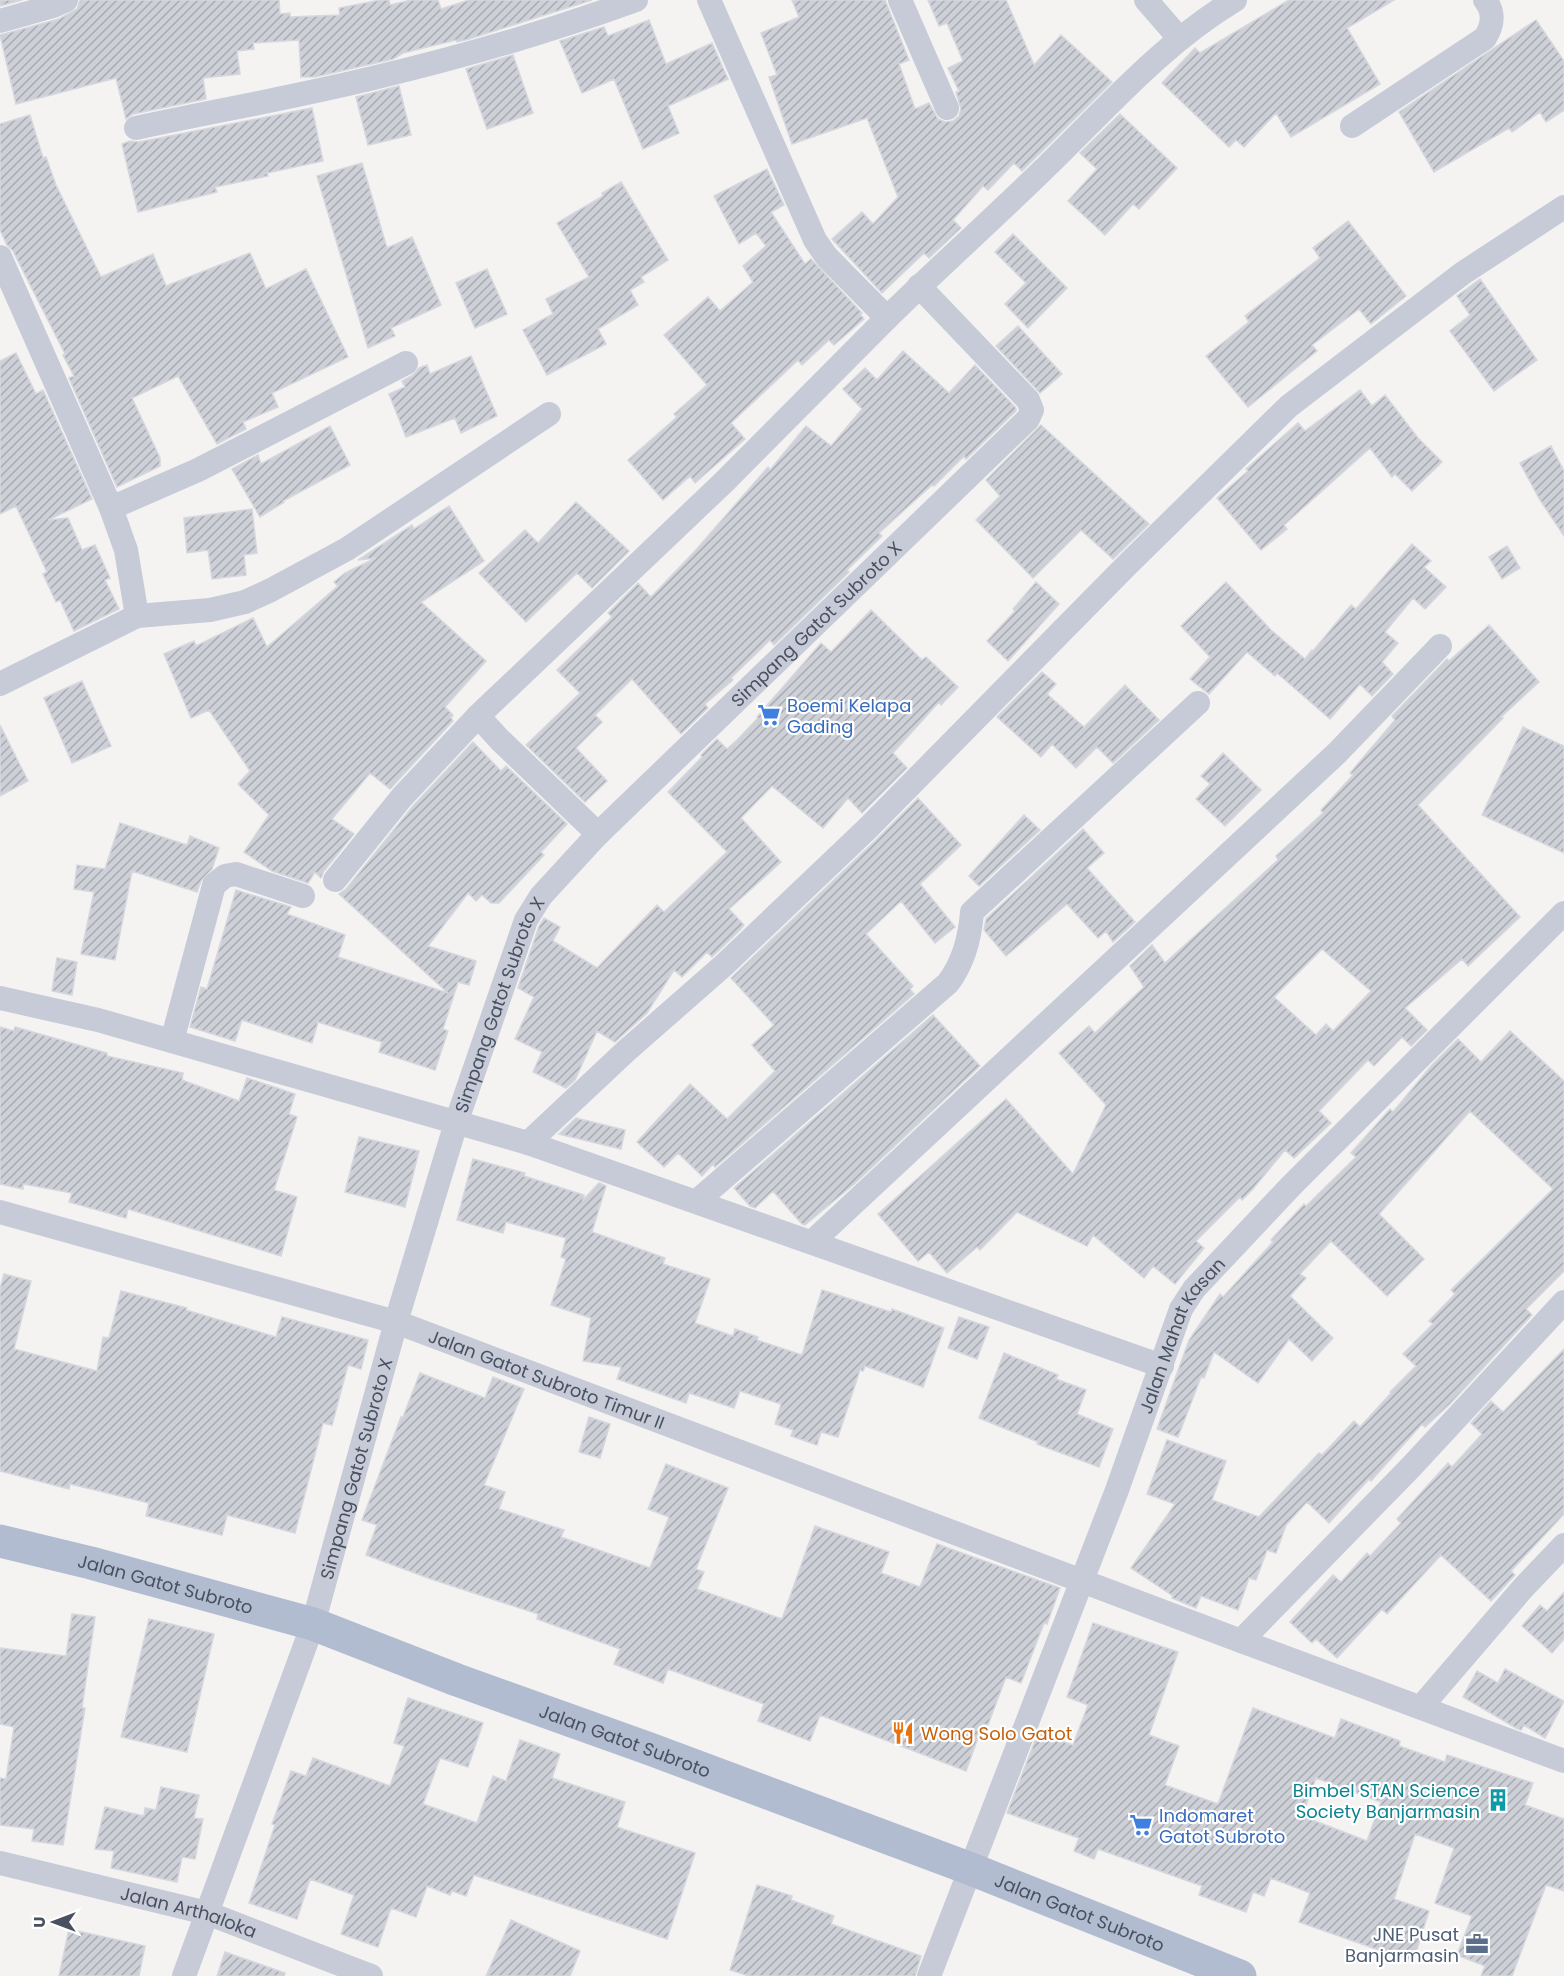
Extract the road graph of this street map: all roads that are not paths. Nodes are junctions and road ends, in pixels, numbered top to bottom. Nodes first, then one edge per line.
1 (66, 0) edge
2 (636, 0) edge
3 (709, 0) edge
4 (900, 0) edge
5 (1146, 0) edge
6 (1234, 0) edge
7 (1485, 0) edge
8 (0, 21) edge
9 (1179, 38) junction
10 (947, 108) dead end
11 (1352, 126) dead end
12 (136, 128) dead end
13 (1564, 207) edge
14 (0, 257) edge
15 (919, 286) junction
16 (887, 318) junction
17 (406, 363) dead end
18 (549, 414) dead end
19 (111, 508) junction
20 (137, 616) junction
21 (1440, 646) dead end
22 (0, 684) edge
23 (1198, 703) dead end
24 (478, 716) junction
25 (598, 834) junction
26 (336, 880) dead end
27 (303, 896) dead end
28 (1564, 913) edge
29 (0, 998) edge
30 (171, 1041) junction
31 (456, 1123) junction
32 (528, 1143) junction
33 (697, 1201) junction
34 (0, 1212) edge
35 (812, 1242) junction
36 (1564, 1302) edge
37 (396, 1322) junction
38 (1161, 1366) junction
39 (0, 1541) edge
40 (1564, 1545) edge
41 (1082, 1580) junction
42 (313, 1624) junction
43 (1241, 1641) junction
44 (1421, 1707) junction
45 (1564, 1761) edge
46 (0, 1863) edge
47 (971, 1869) junction
48 (207, 1913) junction
49 (184, 1976) edge
50 (371, 1976) edge
51 (929, 1976) edge
52 (1240, 1976) edge

1 - 8 street
2 - 12 street
3 - 16 street
4 - 10 street
5 - 9 street
6 - 9 street
7 - 11 street
9 - 15 street
13 - 32 street
14 - 19 street
15 - 16 street
15 - 25 street, Simpang Gatot Subroto X
16 - 24 street
17 - 19 street
18 - 20 street
19 - 20 street
20 - 22 street
21 - 35 street
23 - 33 street
24 - 25 street
24 - 26 street
25 - 31 street, Simpang Gatot Subroto X
27 - 30 street
28 - 38 street, Jalan Mahat Kasan
29 - 30 street
30 - 31 street
31 - 32 street
31 - 37 street, Simpang Gatot Subroto X
32 - 33 street
33 - 35 street
34 - 37 street, Jalan Gatot Subroto Timur II
35 - 38 street
36 - 43 street
37 - 41 street, Jalan Gatot Subroto Timur II
37 - 42 street, Simpang Gatot Subroto X
38 - 41 street, Jalan Mahat Kasan
39 - 42 main road, Jalan Gatot Subroto
40 - 44 street
41 - 43 street, Jalan Gatot Subroto Timur II
41 - 47 street, Jalan Mahat Kasan
42 - 47 main road, Jalan Gatot Subroto
42 - 48 street, Simpang Gatot Subroto X
43 - 44 street, Jalan Gatot Subroto Timur II
44 - 45 street, Jalan Gatot Subroto Timur II
46 - 48 street, Jalan Arthaloka
47 - 51 street, Jalan Mahat Kasan
47 - 52 main road, Jalan Gatot Subroto
48 - 49 street, Simpang Gatot Subroto X
48 - 50 street, Jalan Arthaloka

